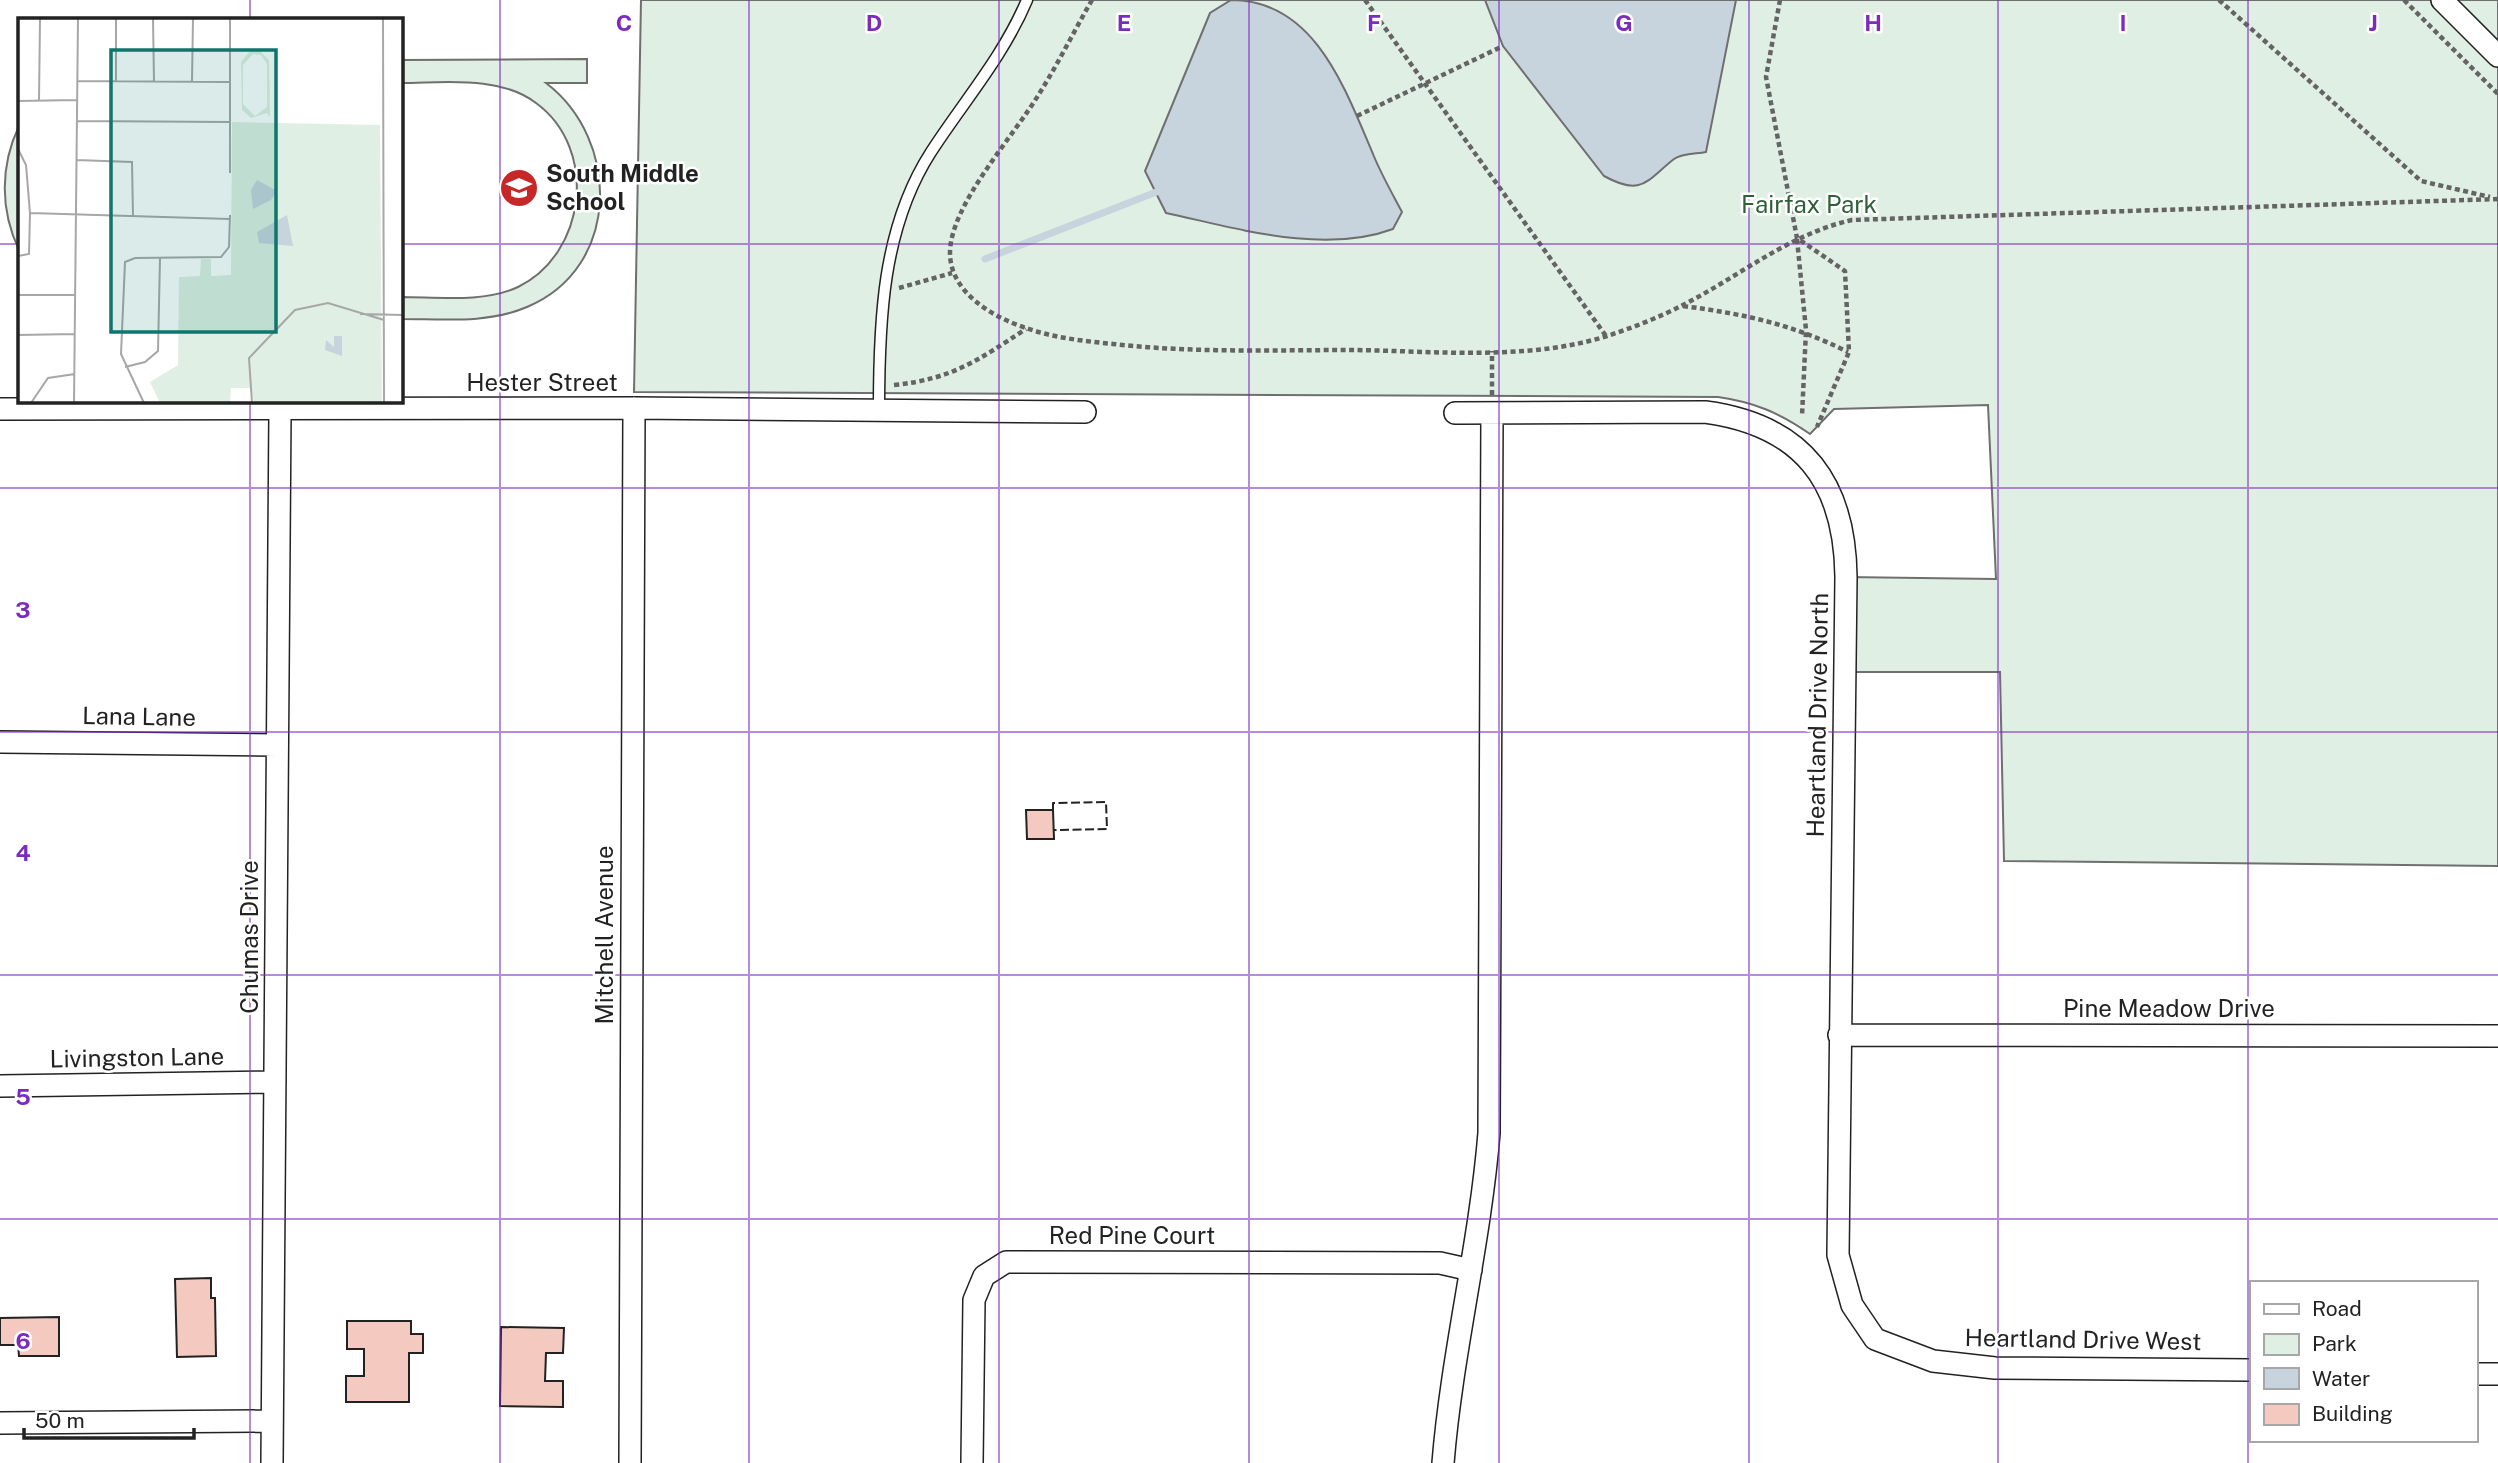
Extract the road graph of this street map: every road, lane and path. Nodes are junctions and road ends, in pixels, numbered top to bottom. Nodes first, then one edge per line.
1 (1027, 0) edge
2 (1092, 0) edge
3 (1365, 0) edge
4 (1780, 0) edge
5 (2219, 0) edge
6 (2404, 0) edge
7 (2442, 0) edge
8 (1503, 46) dead end
9 (2498, 56) edge
10 (1422, 83) junction
11 (2498, 94) edge
12 (1357, 116) dead end
13 (2498, 199) edge
14 (1797, 238) junction
15 (952, 273) junction
16 (884, 292) junction
17 (1682, 306) junction
18 (1027, 329) junction
19 (1806, 330) junction
20 (1606, 336) junction
21 (1492, 351) junction
22 (1849, 352) junction
23 (879, 386) junction
24 (634, 408) junction
25 (0, 409) edge
26 (879, 409) junction
27 (280, 411) junction
28 (1085, 412) dead end
29 (1455, 413) dead end
30 (1492, 413) junction
31 (1802, 416) dead end
32 (1817, 427) dead end
33 (0, 742) edge
34 (277, 745) junction
35 (1839, 1035) junction
36 (2498, 1035) edge
37 (275, 1082) junction
38 (0, 1086) edge
39 (1471, 1270) junction
40 (1875, 1339) joint
41 (2250, 1370) edge
42 (2477, 1374) edge
43 (2498, 1374) edge
44 (272, 1421) junction
45 (0, 1423) edge
46 (272, 1463) edge
47 (630, 1463) edge
48 (972, 1463) edge
49 (1443, 1463) edge

1 - 16 lane
2 - 15 path
3 - 10 path
4 - 14 path
5 - 13 path
6 - 11 path
7 - 9 street
8 - 10 path
10 - 12 path
10 - 20 path
13 - 14 path
14 - 17 path
14 - 19 path
14 - 22 path
15 - 16 path
15 - 18 path
16 - 23 lane
17 - 19 path
17 - 20 path
18 - 21 path
18 - 23 path
19 - 22 path
19 - 31 path
20 - 21 path
21 - 30 path
22 - 32 path
23 - 26 lane
24 - 26 street, Hester Street
24 - 27 street, Hester Street
24 - 47 street, Mitchell Avenue
25 - 27 street, Hester Street
26 - 28 street, Hester Street
27 - 34 street, Chumas Drive
29 - 30 street, Heartland Drive North
30 - 35 street, Heartland Drive North
30 - 39 street
33 - 34 street, Lana Lane
34 - 37 street, Chumas Drive
35 - 36 street, Pine Meadow Drive
35 - 40 street, Heartland Drive North
37 - 38 street, Livingston Lane
37 - 44 street, Chumas Drive
39 - 48 street, Red Pine Court
39 - 49 street
40 - 41 street, Heartland Drive West
42 - 43 street
44 - 45 street
44 - 46 street, Chumas Drive

